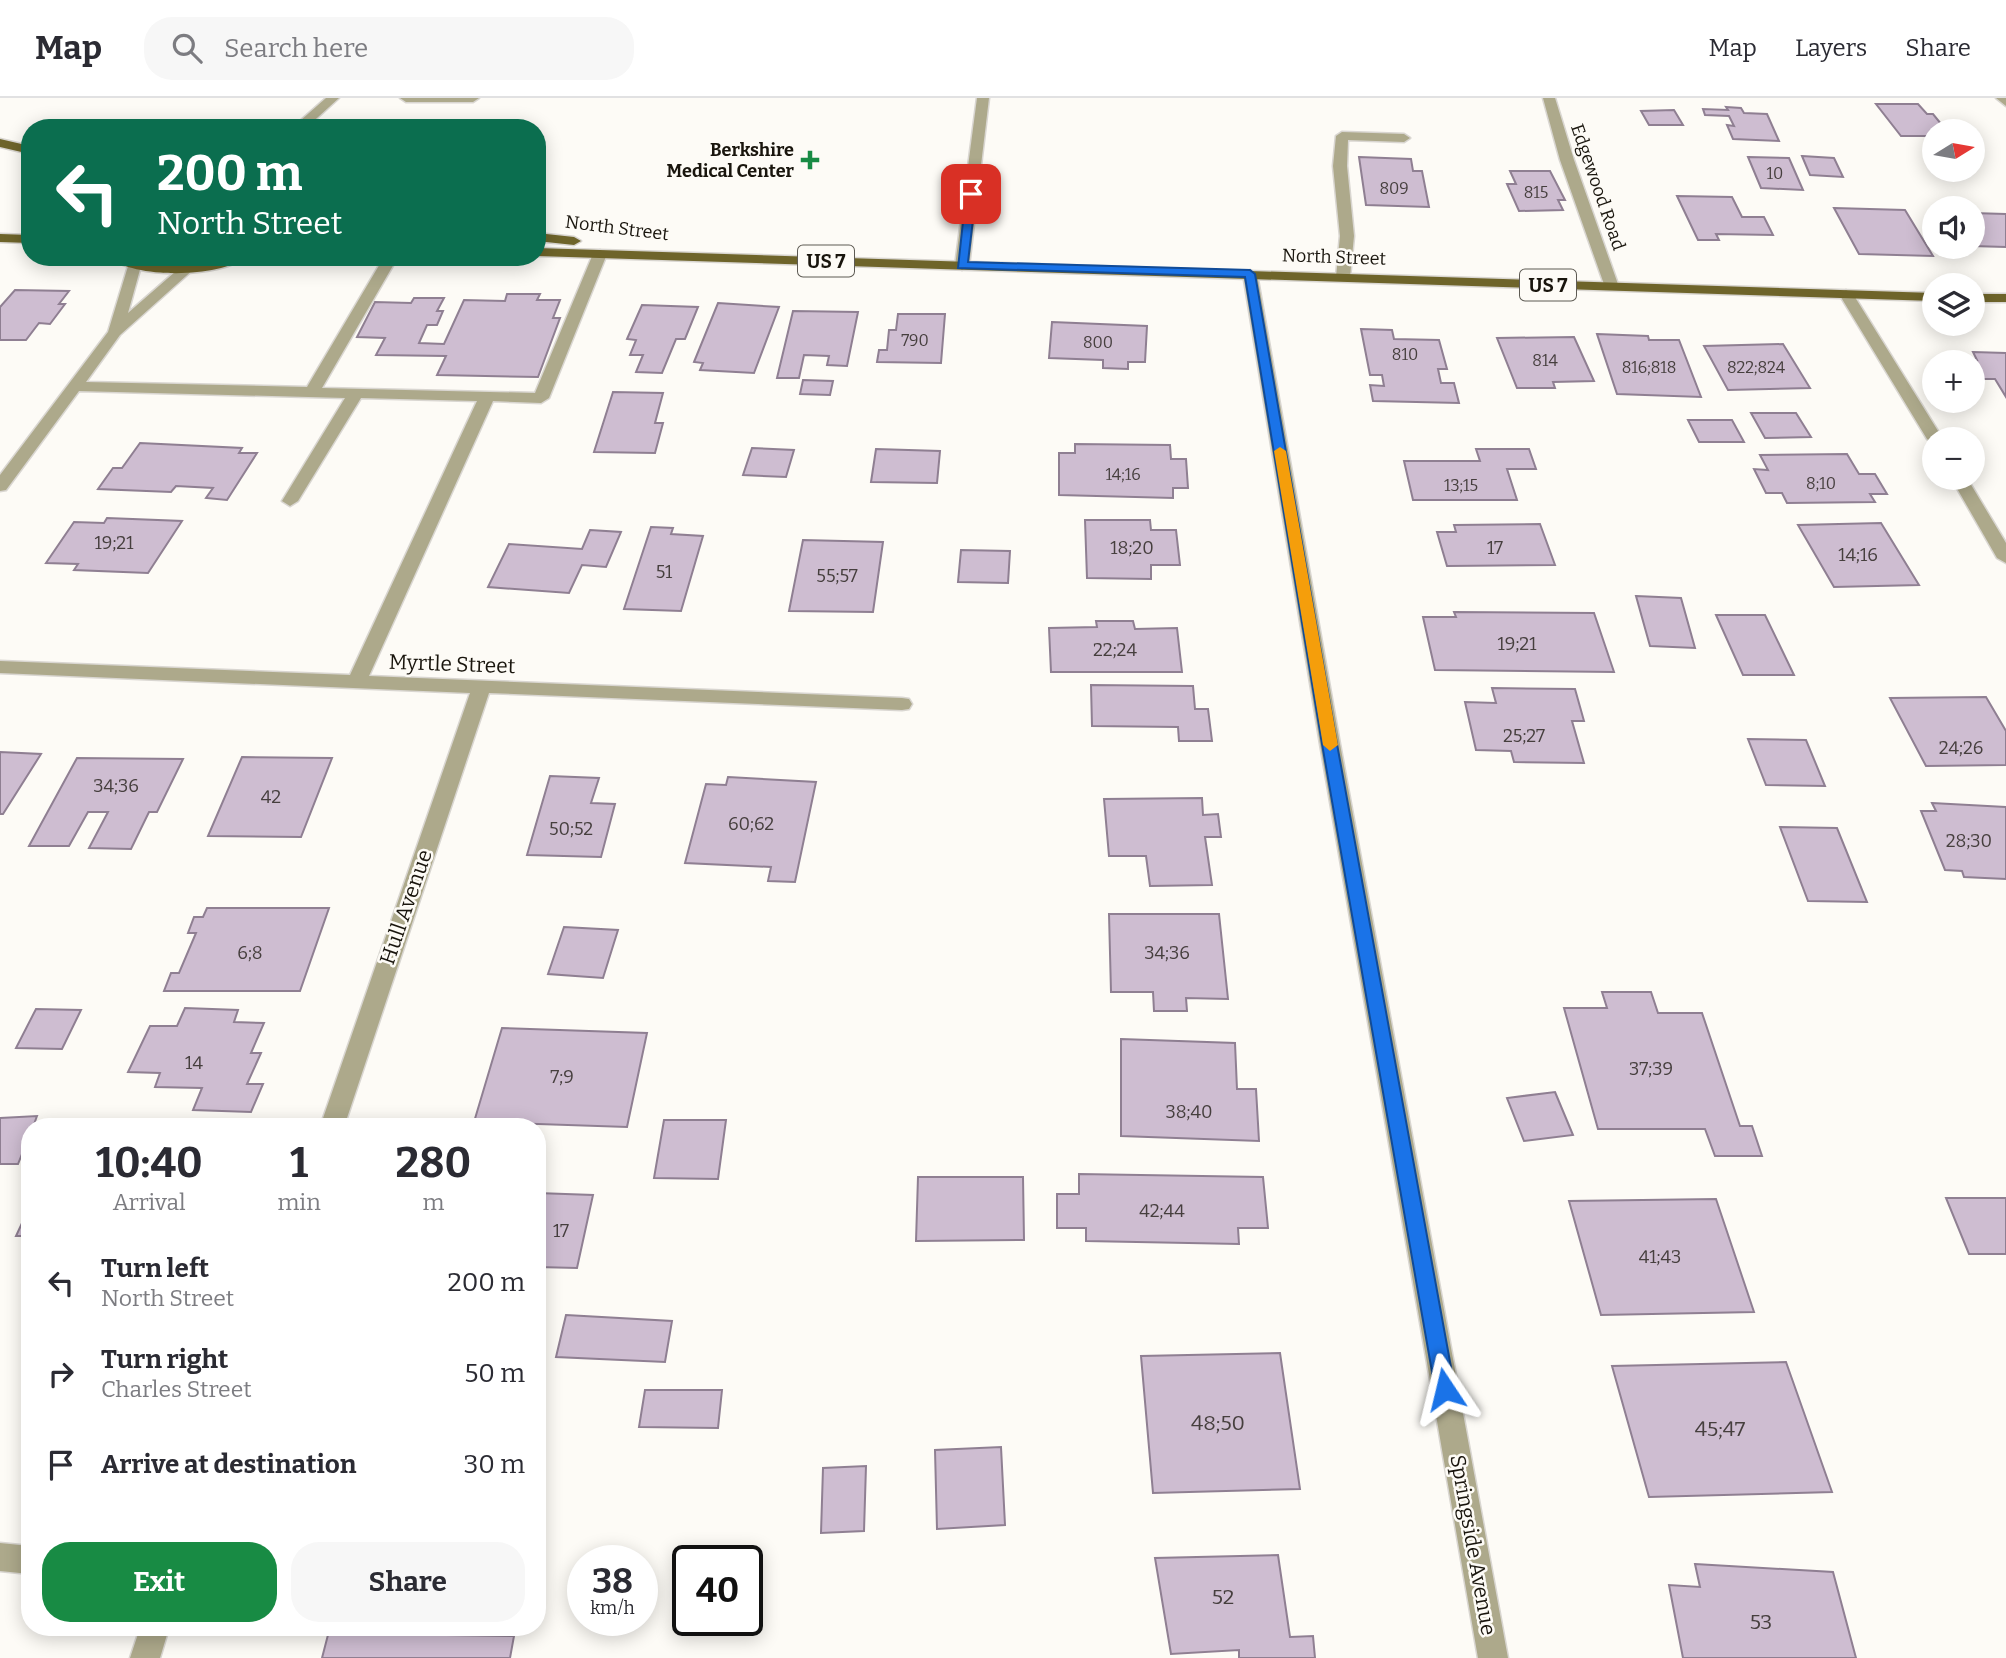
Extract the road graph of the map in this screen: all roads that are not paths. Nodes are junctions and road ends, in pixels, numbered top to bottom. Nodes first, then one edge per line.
1 (333, 98) edge
2 (406, 98) edge
3 (473, 98) edge
4 (983, 98) edge
5 (1549, 98) edge
6 (2002, 98) edge
7 (2006, 102) edge
8 (308, 119) edge
9 (1404, 138) dead end
10 (0, 143) edge
11 (21, 148) edge
12 (21, 227) edge
13 (0, 228) edge
14 (0, 238) edge
15 (546, 238) edge
16 (21, 239) edge
17 (546, 252) edge
18 (600, 254) junction
19 (691, 257) junction
20 (962, 265) junction
21 (134, 266) edge
22 (152, 266) edge
23 (197, 266) edge
24 (386, 266) edge
25 (188, 268) junction
26 (1250, 274) junction
27 (1343, 277) junction
28 (1612, 287) junction
29 (1846, 294) junction
30 (1922, 297) edge
31 (1985, 298) edge
32 (2006, 299) edge
33 (116, 332) junction
34 (75, 386) junction
35 (312, 392) junction
36 (356, 393) junction
37 (486, 397) junction
38 (1928, 427) edge
39 (0, 486) edge
40 (1966, 490) edge
41 (290, 501) dead end
42 (2006, 558) edge
43 (0, 667) edge
44 (356, 683) junction
45 (481, 688) junction
46 (902, 704) dead end
47 (334, 1118) edge
48 (0, 1557) edge
49 (21, 1559) edge
50 (152, 1636) edge
51 (145, 1658) edge
52 (1493, 1658) edge

1 - 8 street
2 - 3 street
4 - 20 street
5 - 28 street, Edgewood Road
6 - 7 street
9 - 27 street
10 - 11 main road
12 - 13 main road
14 - 16 main road
15 - 19 main road, North Street
17 - 18 main road, North Street / US 7
18 - 19 main road, North Street / US 7
18 - 37 street
19 - 20 main road, North Street / US 7
20 - 26 main road, North Street / US 7
21 - 33 street
22 - 25 main road
23 - 25 main road
24 - 35 street
25 - 33 street
26 - 27 main road, North Street / US 7
26 - 52 street, Springside Avenue
27 - 28 main road, North Street / US 7
28 - 29 main road, North Street / US 7
29 - 30 main road, North Street / US 7
29 - 38 street
31 - 32 main road
33 - 34 street
34 - 35 street
34 - 39 street
35 - 36 street
36 - 37 street
36 - 41 street
37 - 44 street
40 - 42 street
43 - 44 street, Myrtle Street
44 - 45 street, Myrtle Street
45 - 46 street, Myrtle Street
45 - 47 street, Hull Avenue
48 - 49 street
50 - 51 street

